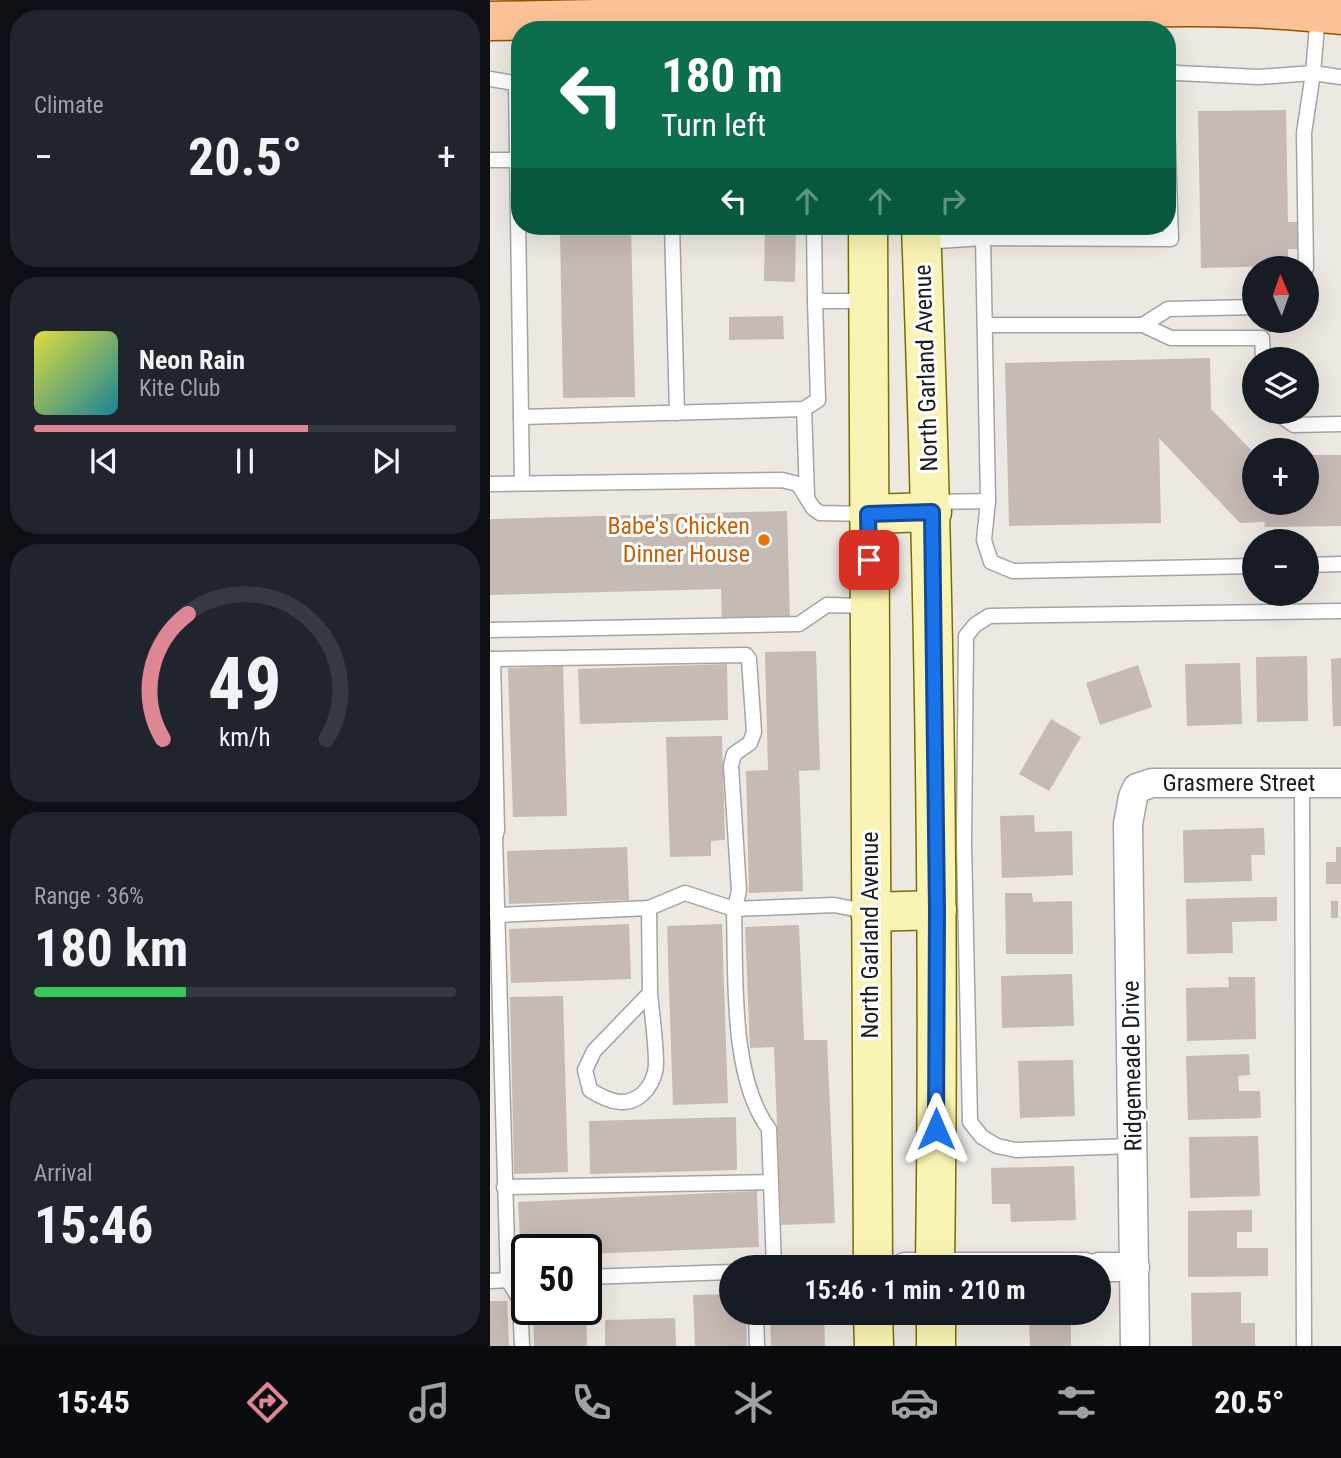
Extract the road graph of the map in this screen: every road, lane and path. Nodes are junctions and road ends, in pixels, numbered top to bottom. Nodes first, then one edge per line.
1 (918, 14) edge
2 (1330, 14) edge
3 (871, 15) edge
4 (490, 21) edge
5 (511, 21) edge
6 (731, 21) edge
7 (1176, 73) edge
8 (1313, 73) junction
9 (1341, 77) edge
10 (490, 79) edge
11 (511, 83) edge
12 (490, 160) edge
13 (511, 160) edge
14 (519, 235) edge
15 (671, 235) edge
16 (814, 235) edge
17 (868, 235) edge
18 (921, 235) edge
19 (983, 235) edge
20 (1064, 235) edge
21 (1171, 235) edge
22 (1306, 256) edge
23 (869, 300) junction
24 (815, 301) junction
25 (1242, 307) edge
26 (985, 325) junction
27 (1143, 325) junction
28 (1262, 347) edge
29 (804, 409) junction
30 (677, 413) junction
31 (521, 417) junction
32 (1292, 424) edge
33 (1341, 424) edge
34 (522, 483) junction
35 (490, 484) edge
36 (807, 496) junction
37 (988, 501) junction
38 (931, 507) junction
39 (868, 514) junction
40 (1341, 564) edge
41 (1319, 565) edge
42 (1242, 566) edge
43 (869, 606) junction
44 (1341, 611) edge
45 (490, 630) edge
46 (491, 659) edge
47 (1302, 783) junction
48 (1341, 783) edge
49 (1138, 788) joint
50 (493, 837) edge
51 (649, 908) junction
52 (734, 909) junction
53 (937, 910) junction
54 (870, 912) junction
55 (497, 915) junction
56 (650, 993) junction
57 (1133, 1146) junction
58 (771, 1182) junction
59 (505, 1188) junction
60 (774, 1255) edge
61 (873, 1255) edge
62 (935, 1255) edge
63 (1111, 1267) edge
64 (1135, 1267) junction
65 (719, 1272) edge
66 (602, 1276) edge
67 (508, 1280) junction
68 (511, 1280) edge
69 (490, 1281) edge
70 (756, 1325) edge
71 (873, 1325) edge
72 (936, 1325) edge
73 (522, 1346) edge
74 (757, 1346) edge
75 (874, 1346) edge
76 (936, 1346) edge
77 (1135, 1346) edge
78 (1304, 1346) edge

1 - 2 main road
1 - 3 main road
2 - 8 lane
3 - 6 main road
4 - 5 main road
7 - 8 lane
8 - 9 lane
8 - 22 lane
10 - 11 lane
12 - 13 lane
14 - 31 lane
15 - 30 lane
16 - 24 lane
17 - 23 main road, North Garland Avenue
18 - 38 main road, North Garland Avenue
19 - 26 lane
20 - 21 lane
23 - 24 lane
23 - 39 main road, North Garland Avenue
24 - 29 lane
25 - 27 lane
26 - 27 lane
26 - 37 lane
27 - 28 lane
29 - 30 lane
29 - 36 lane
30 - 31 lane
31 - 34 lane
32 - 33 lane
34 - 35 lane
34 - 36 lane
36 - 39 lane
37 - 38 lane
37 - 42 lane
38 - 39 main road
38 - 53 main road, North Garland Avenue
39 - 43 main road, North Garland Avenue
40 - 41 lane
43 - 45 lane
43 - 54 main road, North Garland Avenue
44 - 57 lane
46 - 50 lane
46 - 52 lane
47 - 48 street, Grasmere Street
47 - 49 street, Grasmere Street
47 - 78 lane
49 - 57 street, Ridgemeade Drive
50 - 55 lane
51 - 52 lane
51 - 55 lane
51 - 56 lane
52 - 54 lane
52 - 58 lane
53 - 54 main road
53 - 62 main road, North Garland Avenue
54 - 61 main road, North Garland Avenue
55 - 59 lane
56 - 56 lane
57 - 64 street, Ridgemeade Drive
58 - 59 lane
58 - 60 lane
59 - 67 lane
63 - 64 street
64 - 77 street, Ridgemeade Drive
65 - 66 lane
67 - 68 lane
67 - 69 lane
67 - 73 lane
70 - 74 lane
71 - 75 main road
72 - 76 main road

